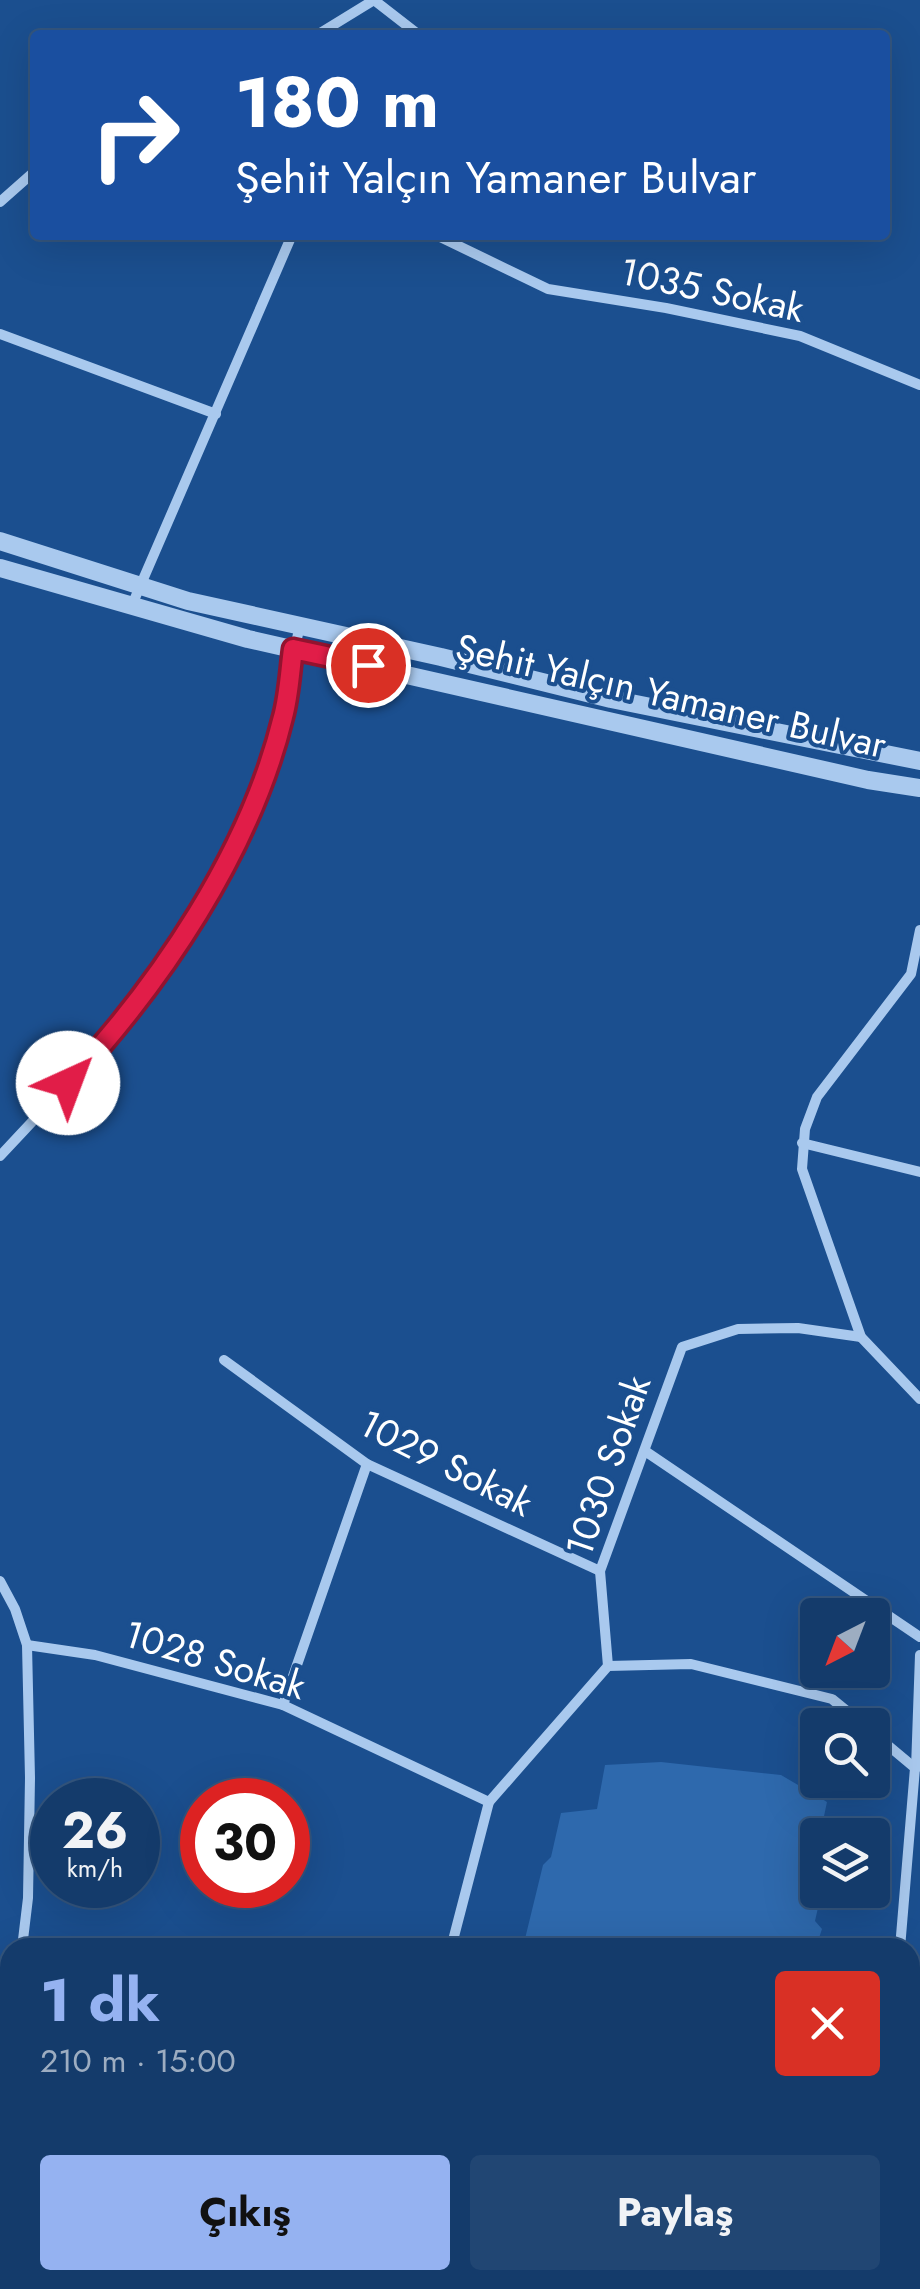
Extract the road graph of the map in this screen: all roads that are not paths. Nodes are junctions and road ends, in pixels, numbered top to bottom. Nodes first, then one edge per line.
1 (374, 0) edge
2 (325, 30) edge
3 (413, 30) edge
4 (30, 175) edge
5 (0, 202) edge
6 (290, 240) edge
7 (447, 240) edge
8 (0, 334) edge
9 (920, 385) edge
10 (216, 414) junction
11 (0, 541) edge
12 (0, 568) edge
13 (139, 585) junction
14 (132, 605) junction
15 (300, 627) junction
16 (293, 649) junction
17 (920, 762) edge
18 (920, 788) edge
19 (920, 930) edge
20 (916, 974) edge
21 (802, 1144) junction
22 (0, 1156) edge
23 (920, 1172) edge
24 (861, 1336) junction
25 (224, 1360) dead end
26 (920, 1398) edge
27 (645, 1451) junction
28 (366, 1464) junction
29 (600, 1571) junction
30 (0, 1582) edge
31 (920, 1637) edge
32 (27, 1644) junction
33 (920, 1655) edge
34 (608, 1666) junction
35 (282, 1705) junction
36 (843, 1708) edge
37 (890, 1746) edge
38 (918, 1767) edge
39 (489, 1802) junction
40 (23, 1938) edge
41 (454, 1938) edge
42 (901, 1938) edge

1 - 2 street
1 - 3 street
4 - 5 street
6 - 10 street
7 - 9 street, 1035 Sokak
8 - 10 street
10 - 13 street
11 - 13 street
12 - 14 street, Şehit Yalçın Yamaner Bulvar
13 - 14 street
13 - 15 street
14 - 16 street, Şehit Yalçın Yamaner Bulvar
15 - 16 street
15 - 17 street
16 - 18 street, Şehit Yalçın Yamaner Bulvar
16 - 22 street
19 - 20 street
20 - 21 street
21 - 23 street
21 - 24 street
24 - 26 street
24 - 27 street, 1030 Sokak
25 - 28 street, 1029 Sokak
27 - 29 street, 1030 Sokak
27 - 31 street
28 - 29 street, 1029 Sokak
28 - 35 street
29 - 34 street, 1030 Sokak
30 - 32 street
32 - 35 street, 1028 Sokak
32 - 40 street
33 - 38 street
34 - 36 street
34 - 39 street
35 - 39 street, 1028 Sokak
37 - 38 street
38 - 42 street
39 - 41 street

